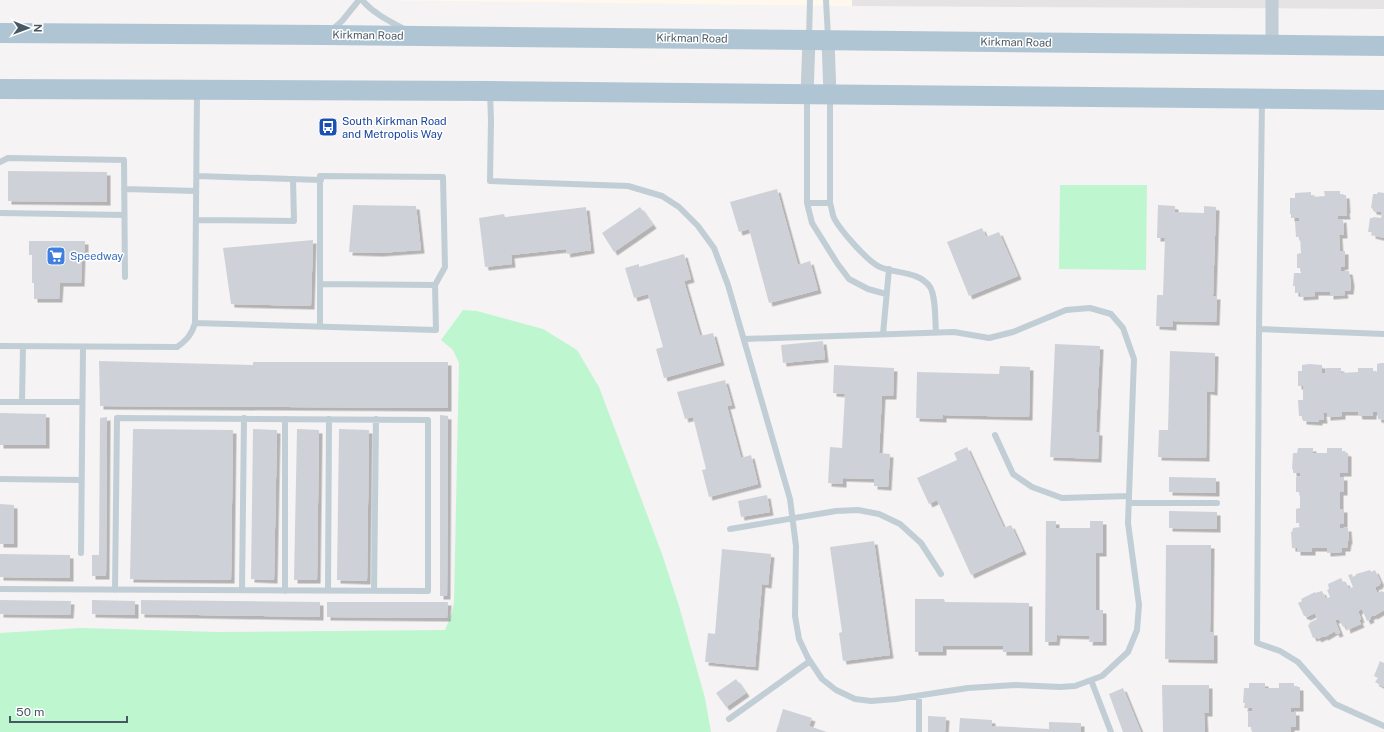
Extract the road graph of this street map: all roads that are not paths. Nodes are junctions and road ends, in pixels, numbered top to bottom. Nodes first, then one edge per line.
1 (359, 0) edge
2 (362, 0) edge
3 (810, 0) edge
4 (826, 0) edge
5 (1272, 0) edge
6 (0, 34) edge
7 (326, 35) junction
8 (416, 36) junction
9 (819, 40) junction
10 (1272, 44) junction
11 (1384, 46) edge
12 (0, 89) edge
13 (197, 89) junction
14 (490, 91) junction
15 (807, 94) junction
16 (830, 95) junction
17 (1262, 99) junction
18 (1384, 100) edge
19 (0, 162) edge
20 (197, 176) junction
21 (294, 179) junction
22 (320, 180) junction
23 (124, 189) junction
24 (196, 191) junction
25 (807, 203) junction
26 (830, 203) junction
27 (0, 214) edge
28 (124, 215) junction
29 (196, 220) junction
30 (889, 269) junction
31 (125, 278) dead end
32 (320, 284) junction
33 (435, 285) junction
34 (886, 294) junction
35 (195, 323) junction
36 (320, 326) junction
37 (1259, 329) junction
38 (936, 332) junction
39 (882, 334) junction
40 (1384, 334) edge
41 (744, 339) junction
42 (0, 346) edge
43 (23, 346) junction
44 (83, 346) junction
45 (0, 402) edge
46 (22, 402) junction
47 (82, 402) junction
48 (244, 418) junction
49 (285, 419) junction
50 (329, 419) junction
51 (376, 419) junction
52 (995, 435) dead end
53 (0, 479) edge
54 (81, 480) junction
55 (1129, 496) junction
56 (1129, 503) junction
57 (1217, 503) dead end
58 (792, 519) junction
59 (730, 529) dead end
60 (81, 553) dead end
61 (941, 574) dead end
62 (0, 589) edge
63 (115, 590) junction
64 (242, 590) junction
65 (284, 591) junction
66 (328, 591) junction
67 (374, 591) junction
68 (810, 661) junction
69 (1091, 680) junction
70 (918, 696) junction
71 (730, 719) dead end
72 (1384, 726) edge
73 (919, 732) edge
74 (1111, 732) edge

1 - 7 lane
2 - 8 lane
3 - 9 lane
4 - 9 lane
5 - 10 street
6 - 7 main road, Kirkman Road
7 - 8 main road, Kirkman Road
8 - 9 main road, Kirkman Road
9 - 10 main road, Kirkman Road
9 - 15 street
9 - 16 street
10 - 11 main road, Kirkman Road
12 - 13 main road
13 - 14 main road
13 - 20 lane
14 - 15 main road
14 - 41 lane
15 - 16 main road
15 - 25 lane
16 - 17 main road
16 - 26 lane
17 - 18 main road
17 - 37 lane
19 - 23 lane
20 - 21 lane
20 - 24 lane
21 - 22 lane
21 - 29 lane
22 - 32 lane
22 - 33 lane
23 - 24 lane
23 - 28 lane
24 - 29 lane
25 - 26 lane
25 - 34 lane
26 - 30 lane
27 - 28 lane
28 - 31 lane
29 - 35 lane
30 - 34 lane
30 - 38 lane
32 - 33 lane
32 - 36 lane
33 - 36 lane
34 - 39 lane
35 - 36 lane
35 - 44 lane
37 - 40 lane
37 - 72 lane
38 - 39 lane
38 - 55 lane
39 - 41 lane
41 - 58 lane
42 - 43 lane
43 - 44 lane
43 - 46 lane
44 - 47 lane
45 - 46 lane
46 - 47 lane
47 - 54 lane
48 - 49 lane
48 - 63 lane
48 - 64 lane
49 - 50 lane
49 - 65 lane
50 - 51 lane
50 - 66 lane
51 - 67 lane
51 - 67 lane
52 - 55 lane
53 - 54 lane
54 - 60 lane
55 - 56 lane
56 - 57 lane
56 - 69 lane
58 - 59 lane
58 - 61 lane
58 - 68 lane
62 - 63 lane
63 - 64 lane
64 - 65 lane
65 - 66 lane
66 - 67 lane
68 - 70 lane
68 - 71 lane
69 - 70 lane
69 - 74 lane
70 - 73 lane

